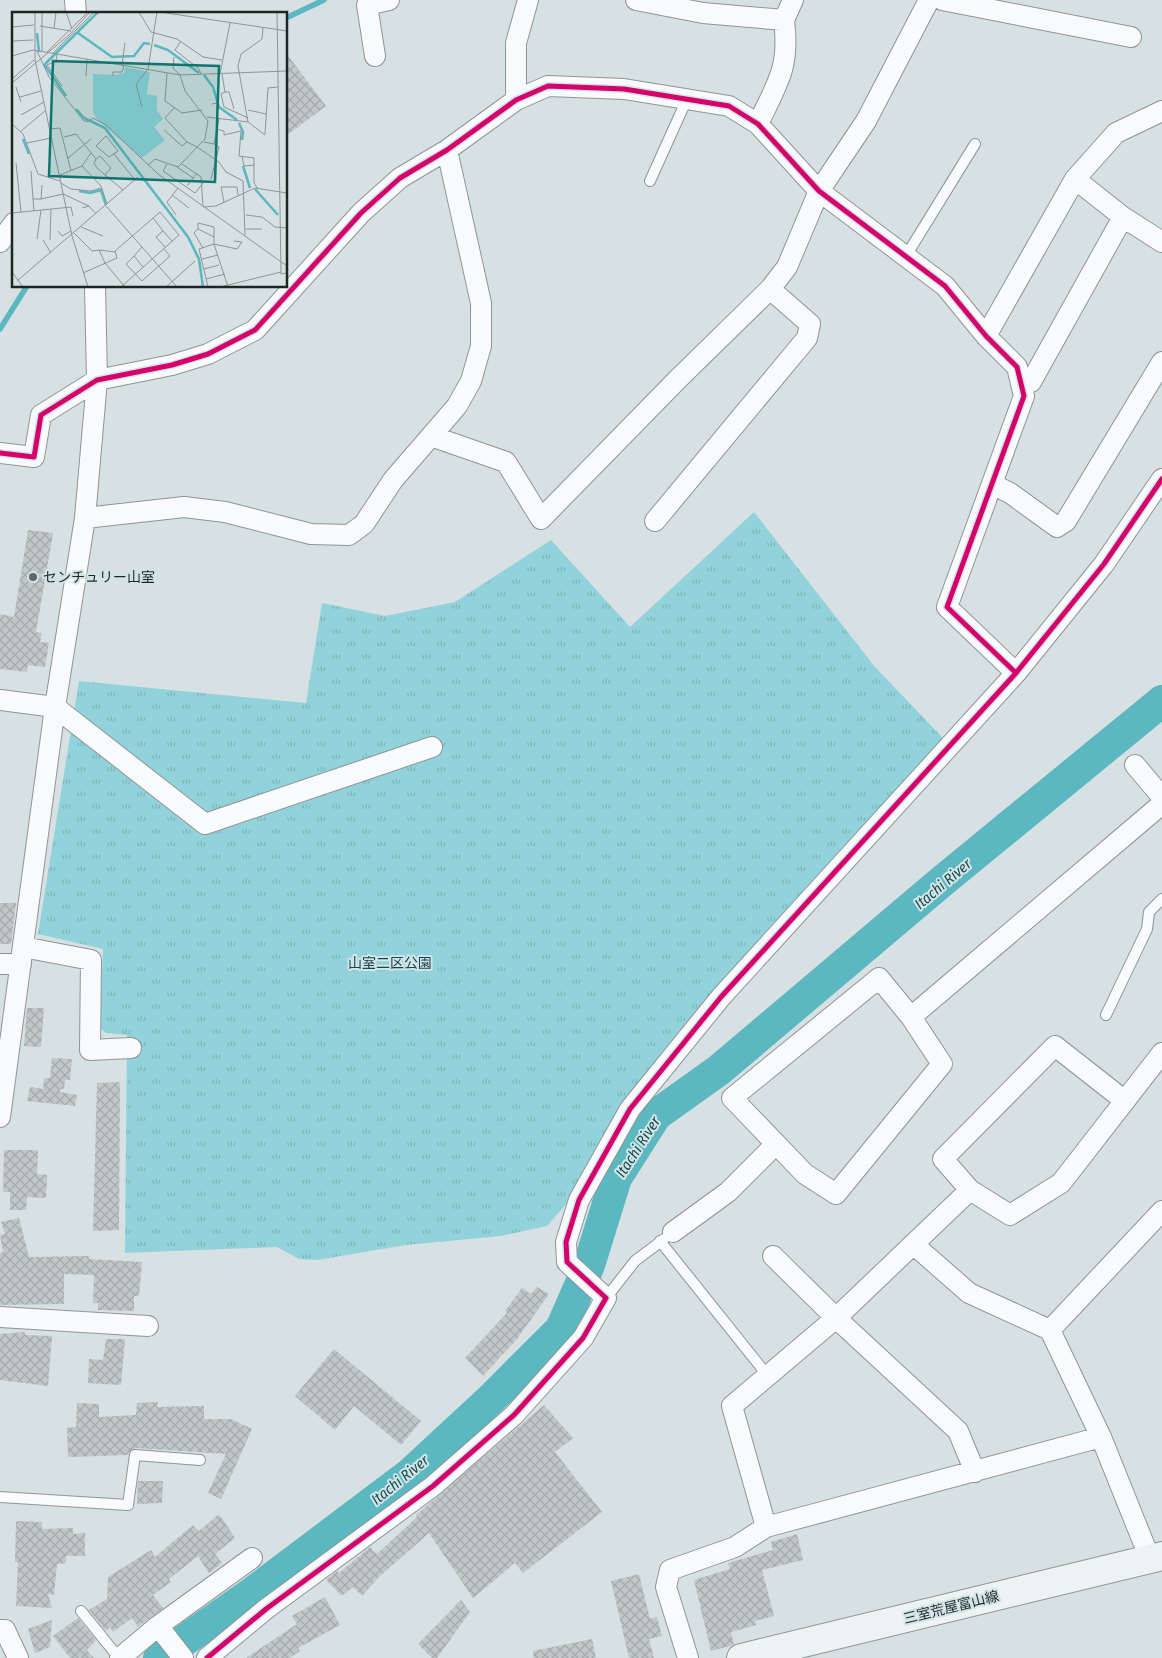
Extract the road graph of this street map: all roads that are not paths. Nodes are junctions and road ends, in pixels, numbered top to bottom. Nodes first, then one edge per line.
1 (389, 0) edge
2 (528, 0) edge
3 (636, 0) edge
4 (793, 0) edge
5 (929, 0) edge
6 (942, 0) edge
7 (784, 20) junction
8 (1131, 37) dead end
9 (375, 56) dead end
10 (687, 99) junction
11 (516, 100) junction
12 (1162, 111) edge
13 (758, 124) junction
14 (975, 144) dead end
15 (448, 150) junction
16 (1075, 179) junction
17 (650, 181) dead end
18 (820, 192) junction
19 (1123, 217) junction
20 (12, 226) edge
21 (0, 242) edge
22 (1162, 242) edge
23 (906, 256) junction
24 (95, 288) edge
25 (770, 289) junction
26 (986, 336) junction
27 (1162, 362) edge
28 (97, 380) junction
29 (1021, 384) junction
30 (431, 436) junction
31 (0, 453) edge
32 (1162, 479) edge
33 (992, 484) junction
34 (85, 518) junction
35 (655, 521) dead end
36 (1016, 673) junction
37 (0, 700) edge
38 (55, 707) junction
39 (432, 747) dead end
40 (1135, 765) dead end
41 (1162, 797) edge
42 (1162, 804) edge
43 (1162, 899) edge
44 (22, 955) junction
45 (0, 964) edge
46 (1106, 1016) dead end
47 (911, 1017) junction
48 (132, 1048) dead end
49 (1162, 1053) edge
50 (1125, 1100) junction
51 (0, 1117) edge
52 (776, 1144) junction
53 (970, 1190) junction
54 (1162, 1211) edge
55 (666, 1237) junction
56 (913, 1244) junction
57 (773, 1256) dead end
58 (606, 1298) junction
59 (0, 1318) edge
60 (836, 1318) junction
61 (148, 1326) dead end
62 (1050, 1330) junction
63 (768, 1376) junction
64 (1102, 1437) junction
65 (200, 1460) dead end
66 (975, 1472) junction
67 (0, 1497) edge
68 (766, 1527) junction
69 (252, 1558) dead end
70 (1156, 1558) edge
71 (81, 1611) dead end
72 (158, 1626) junction
73 (0, 1630) edge
74 (774, 1654) edge
75 (18, 1658) edge
76 (120, 1658) edge
77 (183, 1658) edge
78 (207, 1658) edge
79 (688, 1658) edge
80 (741, 1658) edge

1 - 9 street
2 - 11 street
3 - 7 street
4 - 7 street
5 - 18 street
6 - 8 street
7 - 13 street
10 - 11 street
10 - 13 street
10 - 17 lane
11 - 15 street
12 - 16 street
13 - 18 street
14 - 23 lane
15 - 28 street
15 - 30 street
16 - 19 street
16 - 26 street
18 - 23 street
18 - 25 street
19 - 22 street
19 - 29 street
20 - 21 street
23 - 26 street
24 - 28 street
25 - 30 street
25 - 35 street
26 - 29 street
27 - 33 street
28 - 31 street
28 - 34 street
29 - 33 street
30 - 34 street
32 - 36 street
33 - 36 street
34 - 38 street
36 - 58 street
37 - 38 street
38 - 39 street
38 - 44 street
40 - 41 street
42 - 47 street
43 - 46 lane
44 - 45 street
44 - 48 street
44 - 51 street
47 - 52 street
47 - 52 street
49 - 50 street
50 - 53 street
50 - 53 street
52 - 55 street
53 - 56 street
54 - 62 street
55 - 58 lane
55 - 63 lane
56 - 60 street
56 - 62 street
57 - 60 street
58 - 78 street
59 - 61 street
60 - 63 street
60 - 66 street
62 - 64 street
63 - 68 street
64 - 66 street
64 - 70 street
65 - 67 lane
66 - 68 street
68 - 79 street
69 - 72 street
70 - 74 main road, 三室荒屋富山線
71 - 76 lane
72 - 76 street
72 - 77 street
73 - 75 street
74 - 80 main road, 三室荒屋富山線

